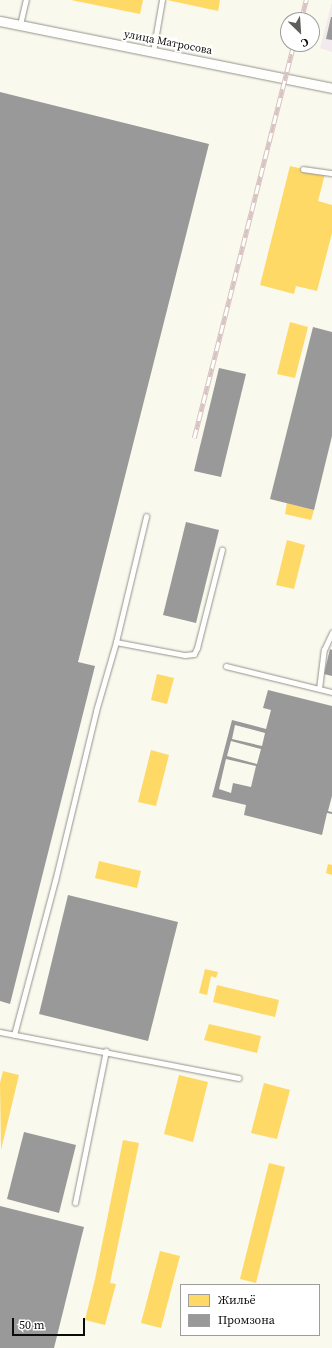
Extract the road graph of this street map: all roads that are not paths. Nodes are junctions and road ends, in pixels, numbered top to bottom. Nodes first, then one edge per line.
1 (26, 0) edge
2 (162, 0) edge
3 (0, 21) edge
4 (20, 25) junction
5 (153, 52) junction
6 (332, 88) edge
7 (303, 169) dead end
8 (332, 173) edge
9 (146, 517) dead end
10 (222, 550) dead end
11 (332, 633) edge
12 (116, 642) junction
13 (226, 666) dead end
14 (319, 689) junction
15 (332, 692) edge
16 (0, 1032) edge
17 (14, 1035) junction
18 (106, 1051) junction
19 (239, 1078) dead end
20 (75, 1203) dead end

1 - 4 lane
2 - 5 lane
3 - 4 street, улица Матросова
4 - 5 street, улица Матросова
5 - 6 street, улица Матросова
7 - 8 lane
9 - 12 lane
10 - 12 lane
11 - 14 lane
12 - 17 lane
13 - 14 lane
14 - 15 lane
16 - 17 lane
17 - 18 lane
18 - 19 lane
18 - 20 lane

